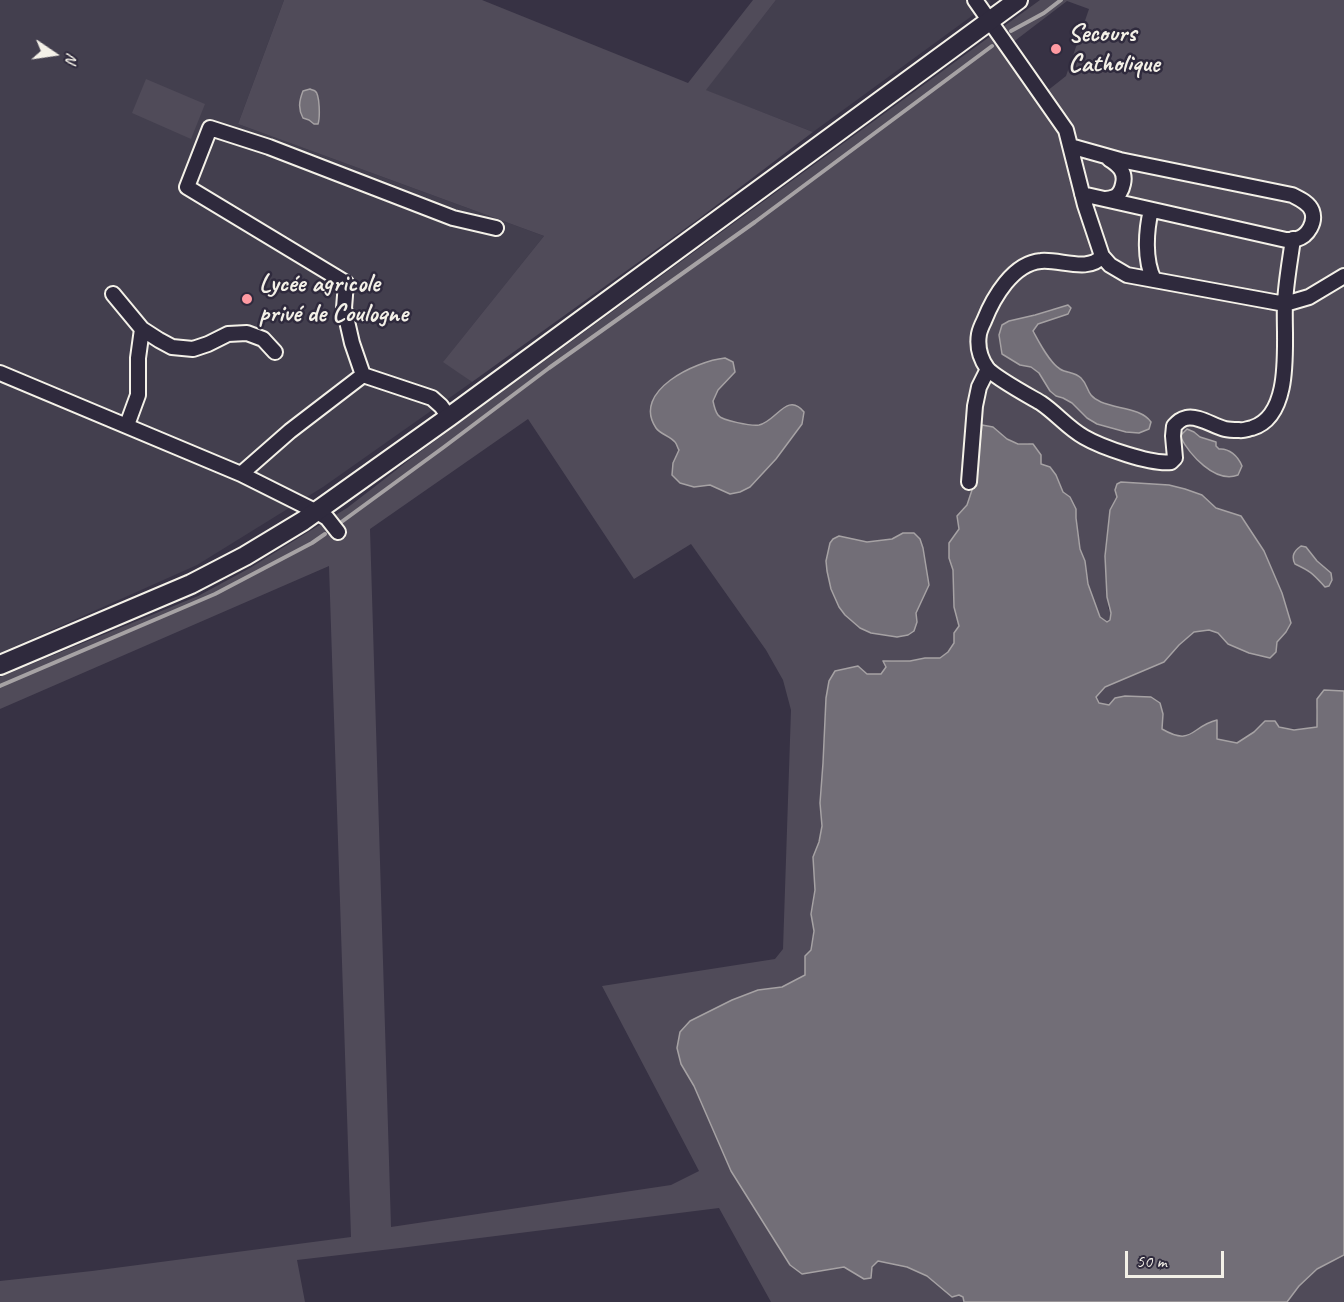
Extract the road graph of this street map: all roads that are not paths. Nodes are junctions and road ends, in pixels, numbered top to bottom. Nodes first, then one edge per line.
1 (975, 0) edge
2 (1018, 0) edge
3 (990, 21) junction
4 (1070, 146) junction
5 (1103, 156) junction
6 (1082, 194) junction
7 (1105, 200) junction
8 (1151, 210) junction
9 (496, 228) dead end
10 (1293, 240) junction
11 (1102, 256) junction
12 (1088, 265) junction
13 (1127, 275) junction
14 (1344, 276) edge
15 (1154, 280) junction
16 (113, 294) dead end
17 (1285, 304) junction
18 (142, 329) junction
19 (275, 352) dead end
20 (988, 369) junction
21 (0, 374) edge
22 (363, 375) junction
23 (449, 417) junction
24 (127, 425) junction
25 (241, 474) junction
26 (969, 482) dead end
27 (317, 512) junction
28 (338, 532) dead end
29 (0, 665) edge

1 - 3 street
2 - 3 main road
3 - 4 street
3 - 23 main road
4 - 5 street
4 - 6 street
5 - 7 street
5 - 10 street
6 - 7 street
6 - 11 street
7 - 8 street
8 - 10 street
8 - 15 street
9 - 22 street
10 - 17 street
11 - 12 street
11 - 13 street
12 - 13 street
12 - 20 street
13 - 15 street
14 - 17 street
15 - 17 street
16 - 18 street
17 - 20 street
18 - 19 street
18 - 24 street
20 - 26 street
21 - 24 street
22 - 23 street
22 - 25 street
23 - 27 main road
24 - 25 street
25 - 27 street
27 - 28 street
27 - 29 main road

